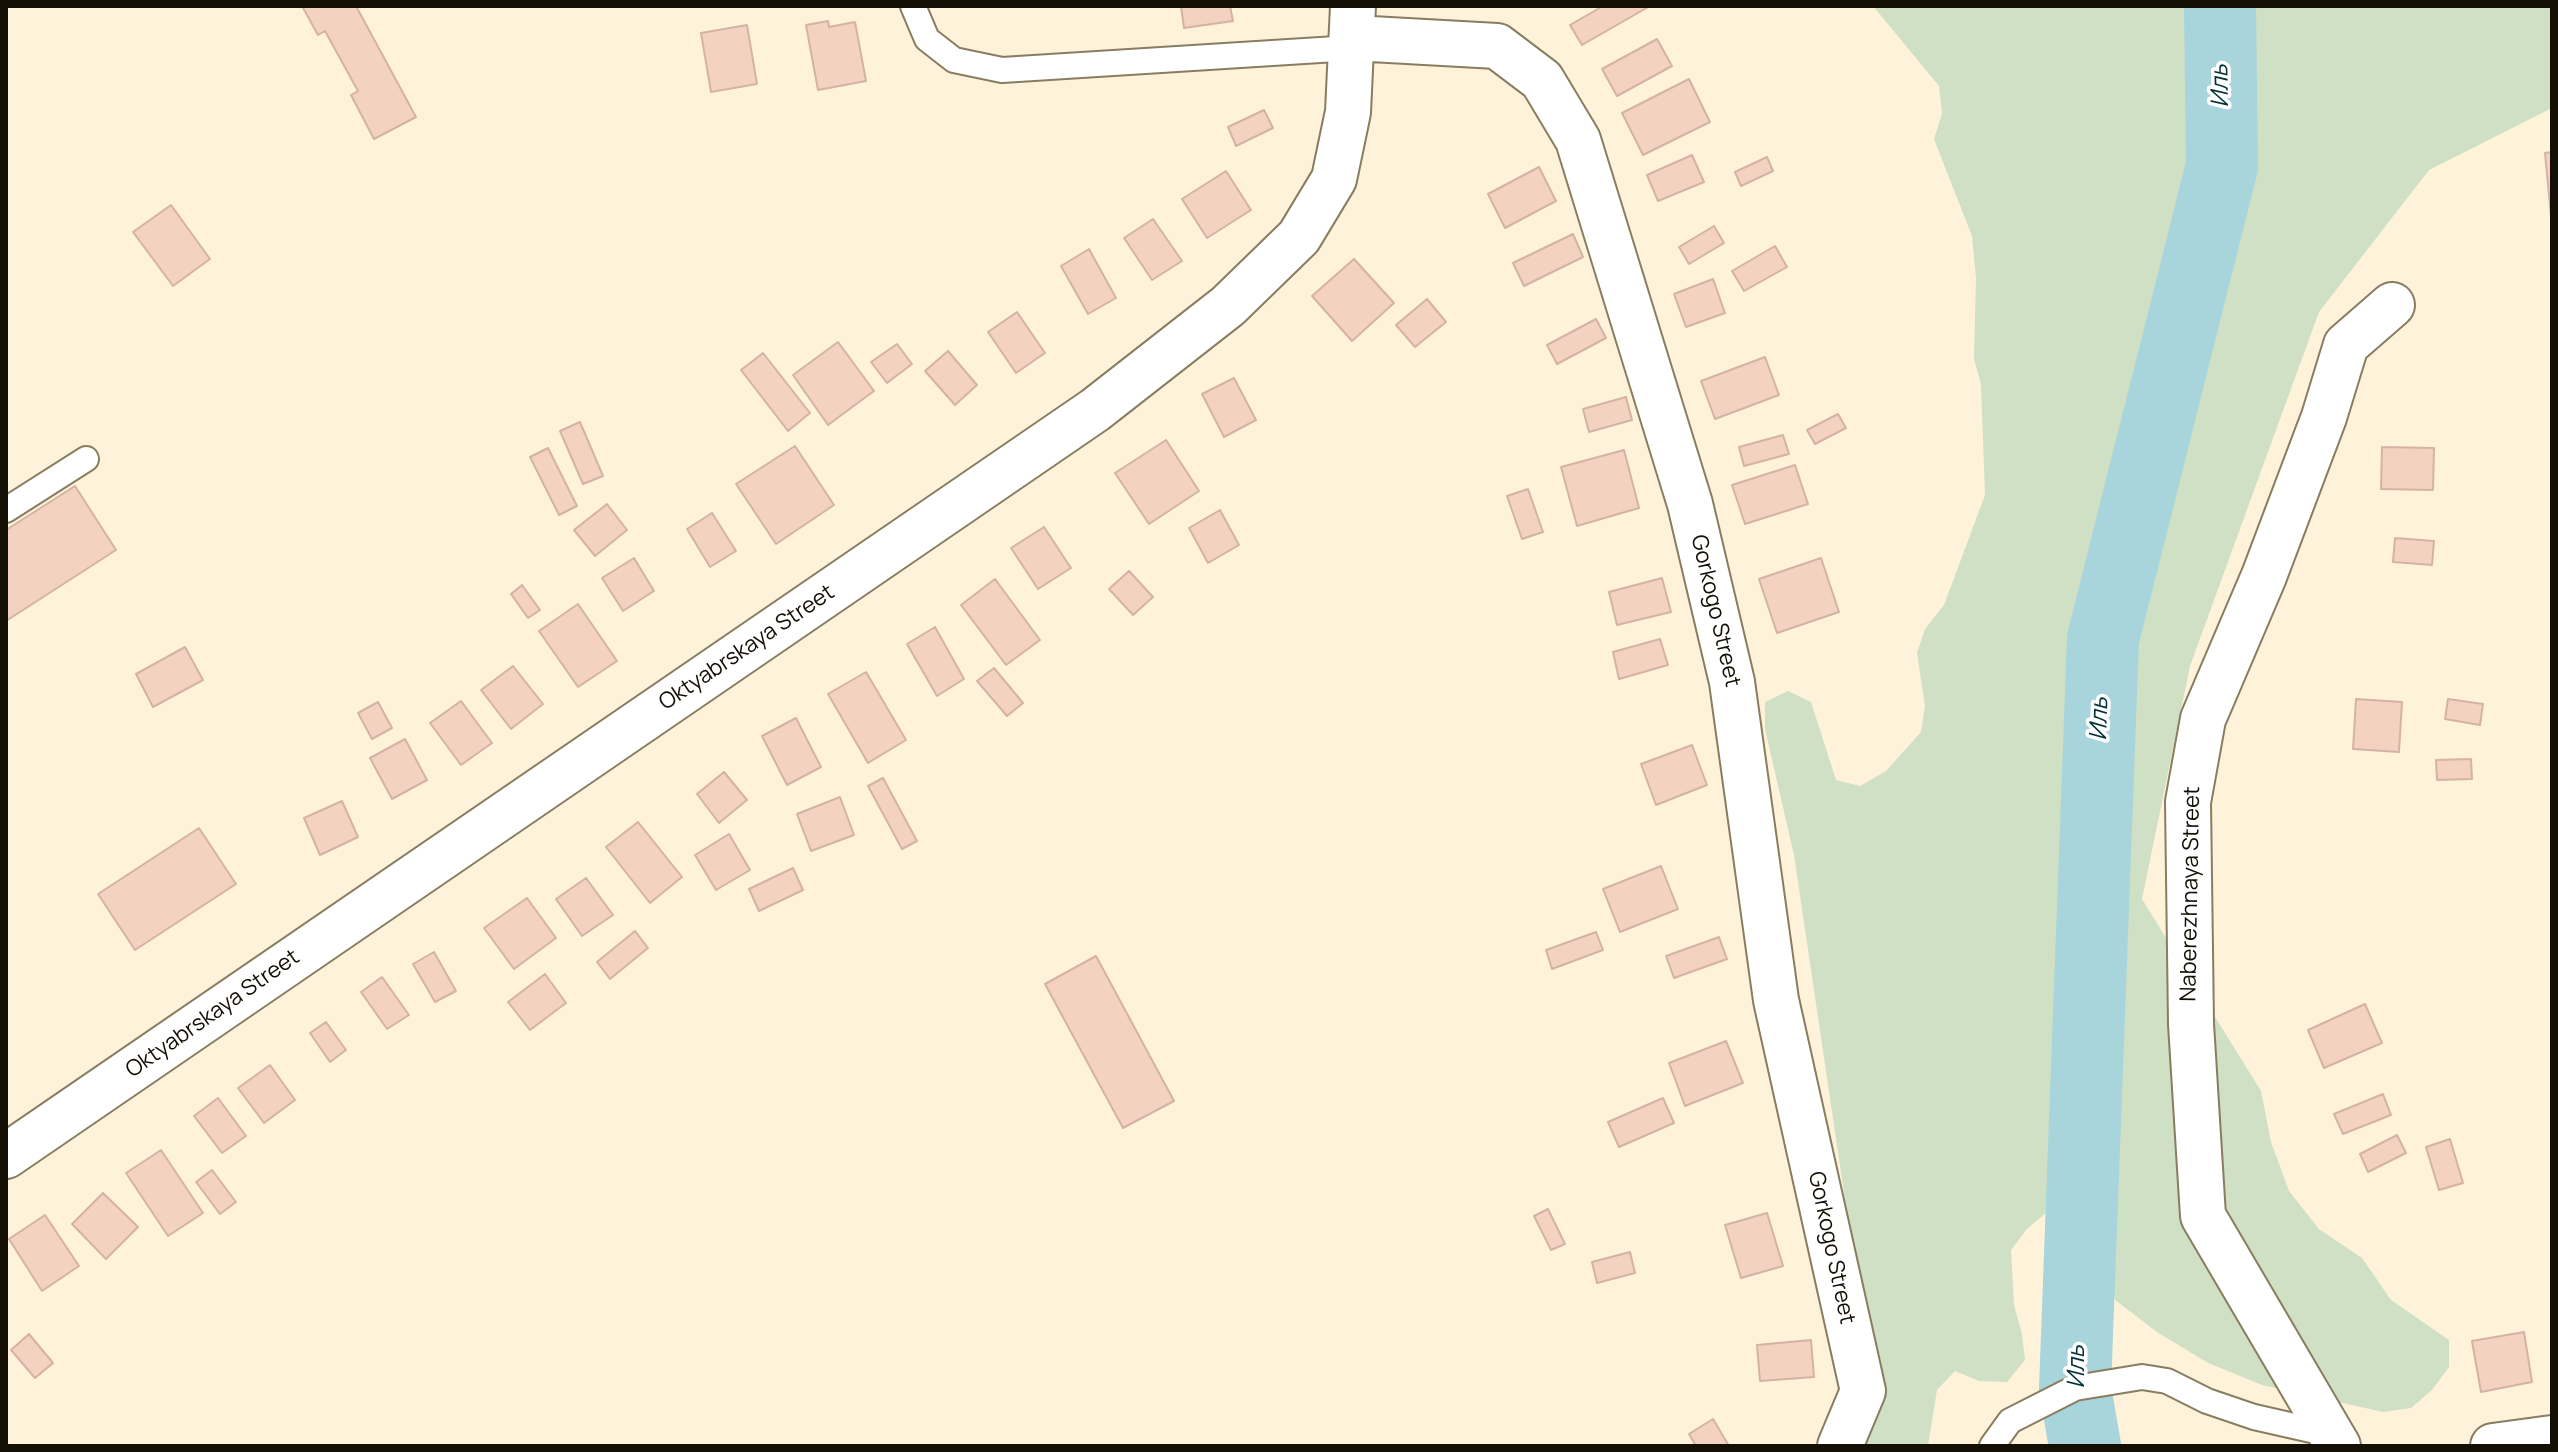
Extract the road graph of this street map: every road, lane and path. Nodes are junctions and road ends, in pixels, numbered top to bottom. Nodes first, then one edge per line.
1 (913, 6) edge
2 (1352, 31) edge
3 (2392, 305) dead end
4 (86, 459) dead end
5 (6, 510) edge
6 (6, 1156) edge
7 (2552, 1438) edge
8 (2334, 1440) edge
9 (1840, 1446) edge
10 (1992, 1446) edge
11 (2493, 1446) edge

1 - 2 lane
2 - 6 street, Oktyabrskaya Street
2 - 9 street, Gorkogo Street
3 - 8 street, Naberezhnaya Street
4 - 5 lane
7 - 11 street
8 - 10 lane

